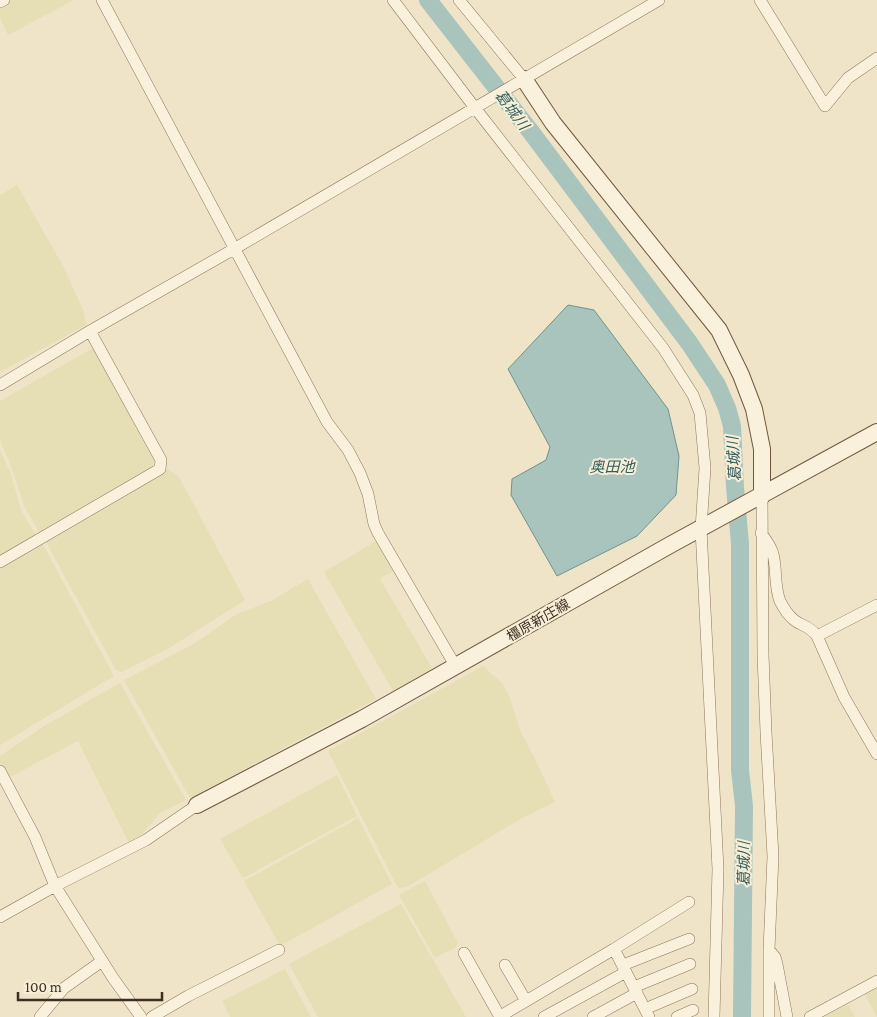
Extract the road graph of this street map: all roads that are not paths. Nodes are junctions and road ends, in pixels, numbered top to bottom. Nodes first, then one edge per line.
1 (4, 0) edge
2 (102, 0) edge
3 (393, 0) edge
4 (459, 0) edge
5 (660, 0) edge
6 (760, 0) edge
7 (0, 2) edge
8 (877, 58) edge
9 (521, 81) junction
10 (477, 107) junction
11 (234, 249) junction
12 (90, 331) junction
13 (0, 385) edge
14 (877, 432) edge
15 (759, 497) junction
16 (707, 526) junction
17 (762, 533) junction
18 (0, 562) edge
19 (877, 605) edge
20 (817, 636) junction
21 (456, 667) junction
22 (877, 754) edge
23 (0, 771) edge
24 (197, 805) joint
25 (56, 886) junction
26 (688, 902) dead end
27 (0, 917) edge
28 (689, 939) dead end
29 (614, 949) junction
30 (280, 950) dead end
31 (769, 950) junction
32 (464, 952) dead end
33 (102, 961) junction
34 (690, 964) dead end
35 (506, 965) dead end
36 (624, 969) junction
37 (877, 981) edge
38 (692, 989) dead end
39 (635, 990) junction
40 (526, 1001) junction
41 (693, 1010) dead end
42 (565, 1012) edge
43 (644, 1014) edge
44 (40, 1017) edge
45 (141, 1017) edge
46 (152, 1017) edge
47 (499, 1017) edge
48 (544, 1017) edge
49 (593, 1017) edge
50 (677, 1017) edge
51 (714, 1017) edge
52 (769, 1017) edge
53 (787, 1017) edge
54 (810, 1017) edge

1 - 7 street
2 - 11 street
3 - 10 street
4 - 9 street
5 - 9 street
6 - 8 street
9 - 10 street
9 - 15 main road
10 - 11 street
10 - 16 street
11 - 12 street
11 - 21 street
12 - 13 street
12 - 18 street
14 - 15 main road, 橿原新庄線
15 - 16 main road, 橿原新庄線
15 - 17 street
16 - 21 main road, 橿原新庄線
16 - 51 street
17 - 20 street
17 - 31 street
19 - 20 street
20 - 22 street
21 - 24 main road, 橿原新庄線
23 - 25 street
24 - 25 street
25 - 27 street
25 - 33 street
26 - 29 street
28 - 36 street
29 - 36 street
29 - 40 street
30 - 46 street
31 - 52 street
31 - 53 street
32 - 47 street
33 - 44 street
33 - 45 street
34 - 39 street
35 - 40 street
36 - 39 street
36 - 42 street
37 - 54 street
38 - 43 street
39 - 43 street
39 - 49 street
40 - 47 street
41 - 50 street
42 - 48 street

